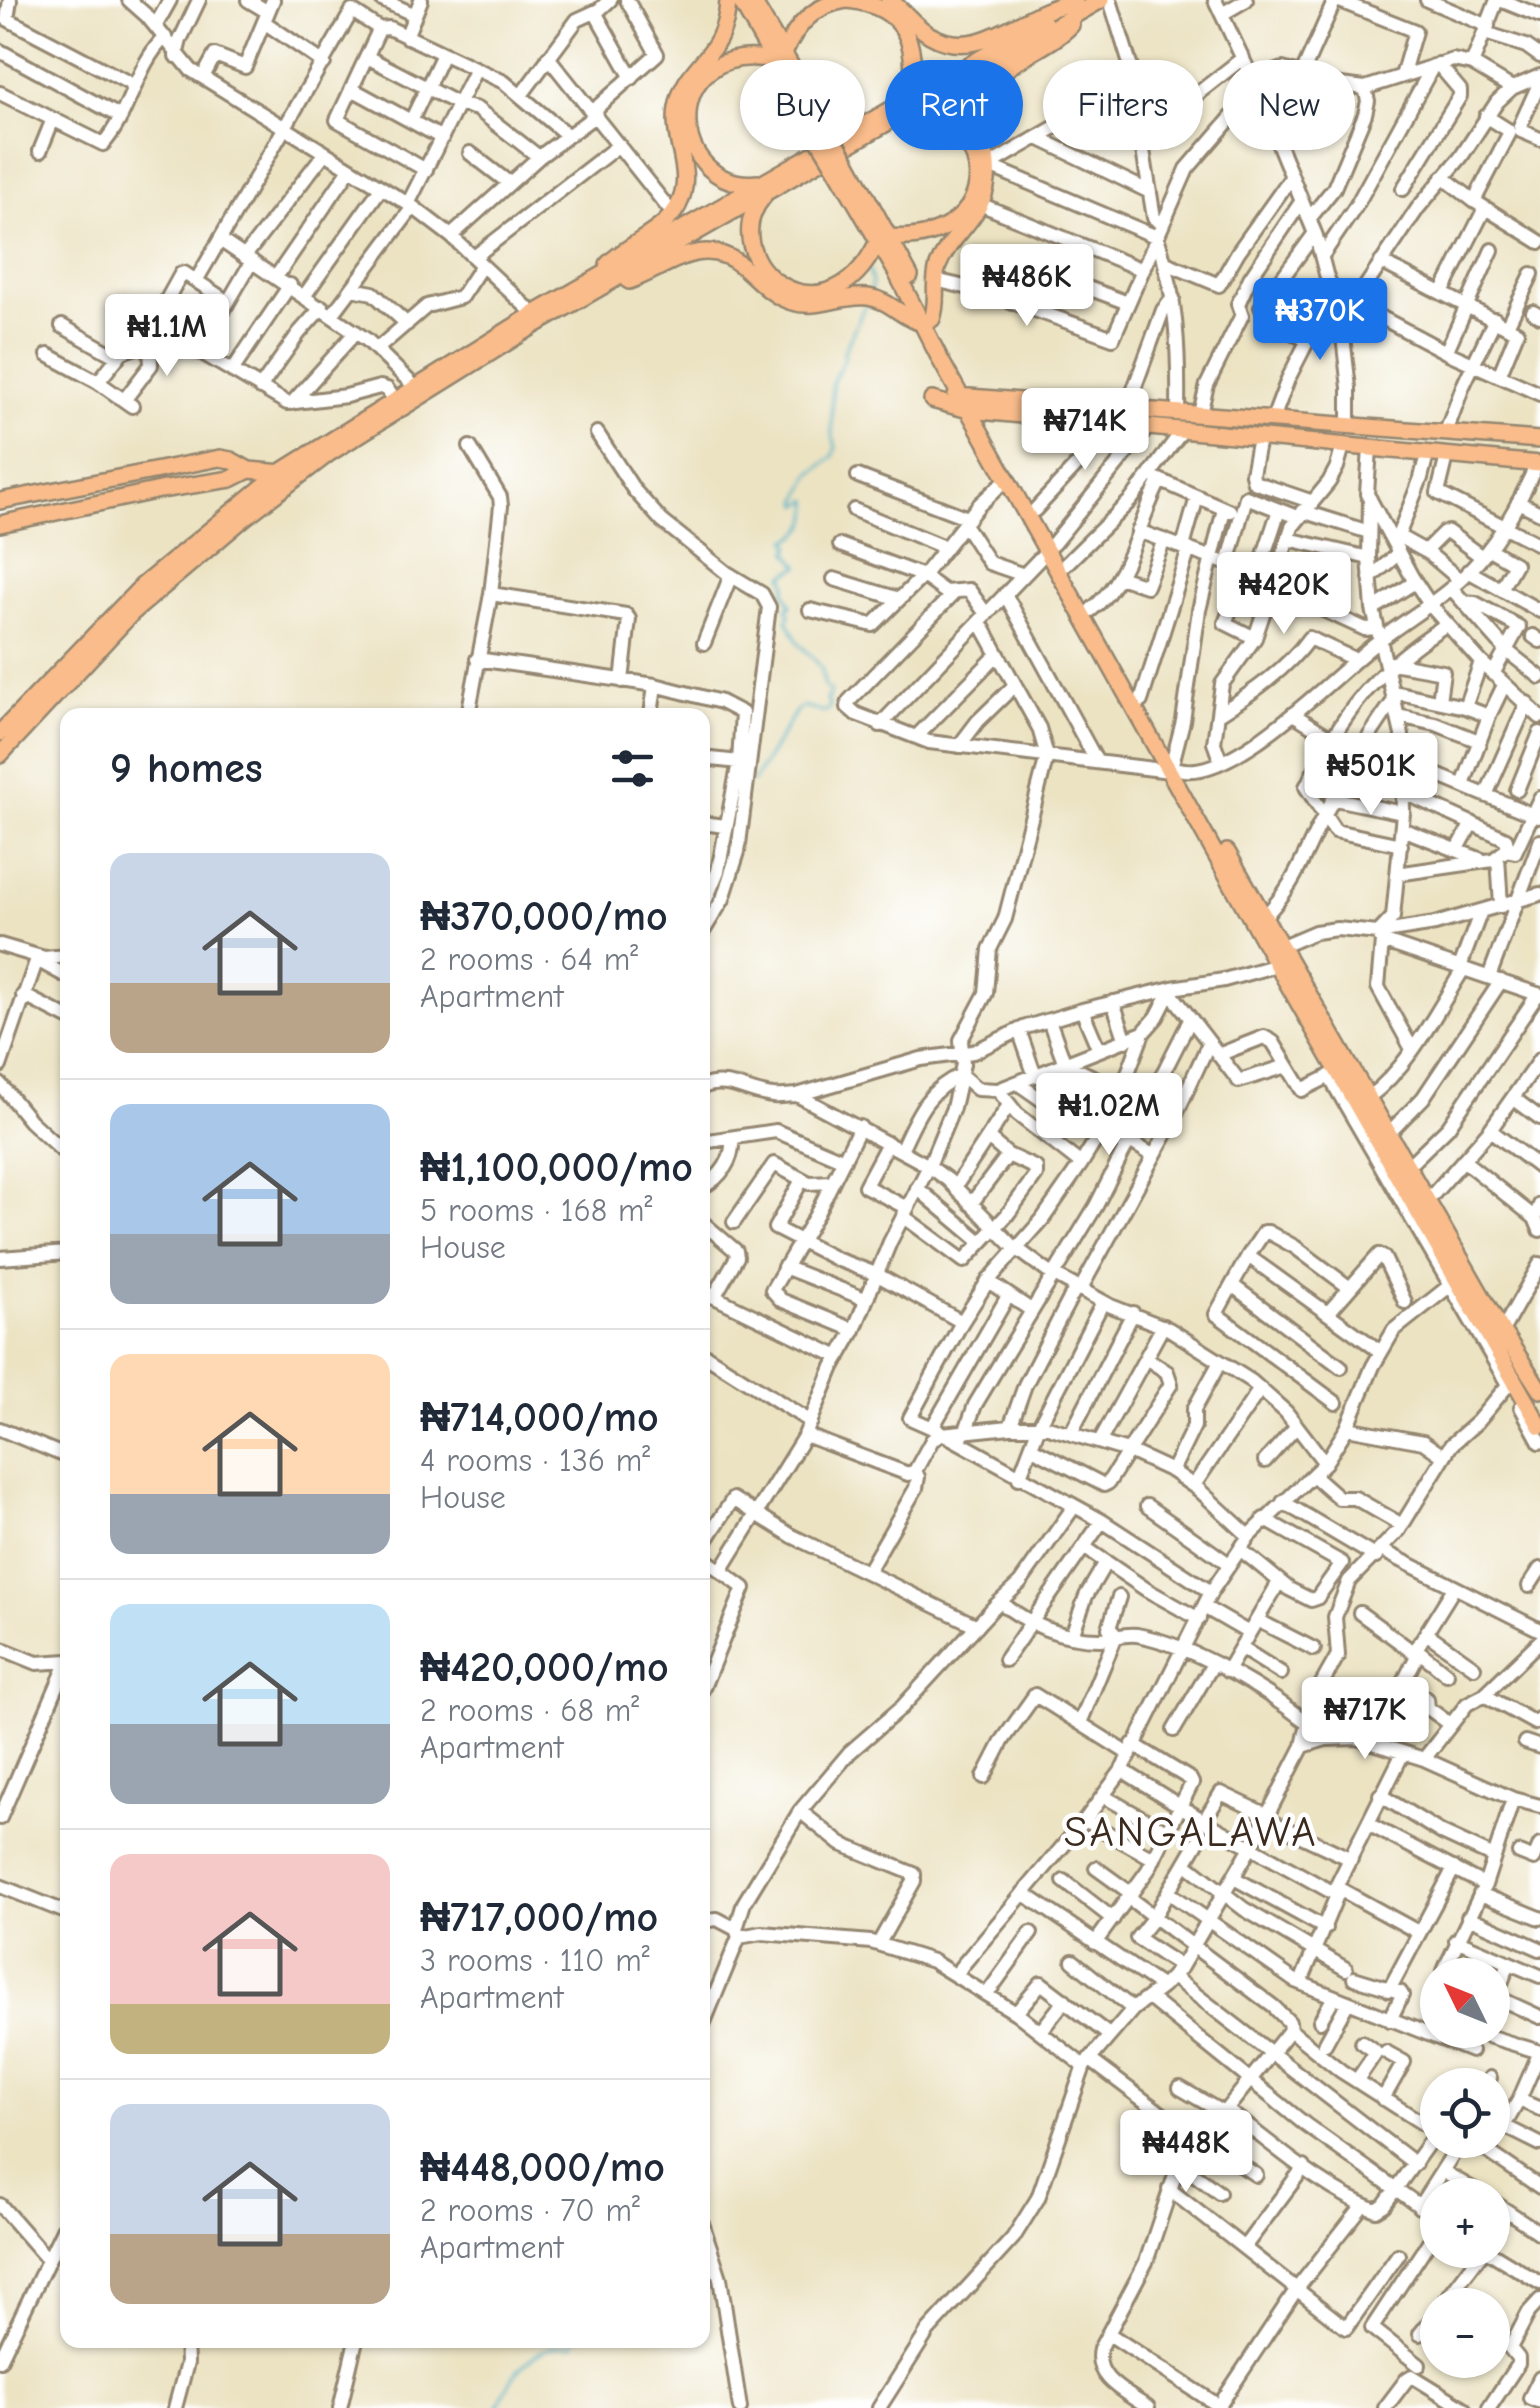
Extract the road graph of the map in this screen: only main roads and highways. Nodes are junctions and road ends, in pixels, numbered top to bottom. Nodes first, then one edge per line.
1 (728, 0) edge
2 (740, 0) edge
3 (752, 0) edge
4 (847, 0) edge
5 (889, 0) edge
6 (1102, 0) edge
7 (1047, 4) edge
8 (1078, 5) edge
9 (778, 56) junction
10 (914, 60) edge
11 (985, 60) edge
12 (885, 119) edge
13 (970, 150) edge
14 (764, 188) junction
15 (884, 239) junction
16 (597, 283) junction
17 (927, 321) junction
18 (433, 381) junction
19 (970, 403) junction
20 (1540, 440) edge
21 (1538, 464) edge
22 (249, 470) junction
23 (287, 476) junction
24 (0, 501) edge
25 (0, 524) edge
26 (1050, 548) junction
27 (0, 734) edge
28 (0, 754) edge
29 (1174, 767) junction
30 (1384, 1138) junction
31 (1538, 1384) edge
32 (1540, 1426) edge

1 - 16 main road
2 - 9 main road
3 - 9 main road
4 - 9 main road
4 - 10 main road
5 - 7 main road
6 - 8 main road
7 - 8 main road
8 - 11 main road
8 - 17 main road
9 - 14 main road
9 - 15 main road, bridge
12 - 14 main road
13 - 15 main road
14 - 15 main road
14 - 16 main road
15 - 17 main road
16 - 17 main road
16 - 18 main road
16 - 18 main road
17 - 19 main road
18 - 23 main road
18 - 23 main road
19 - 20 main road
19 - 21 main road
19 - 26 main road
19 - 26 main road
22 - 23 main road
22 - 24 main road
22 - 25 main road
23 - 27 main road
23 - 28 main road
26 - 29 main road
26 - 29 main road
29 - 30 main road
29 - 30 main road
30 - 31 main road
30 - 32 main road

